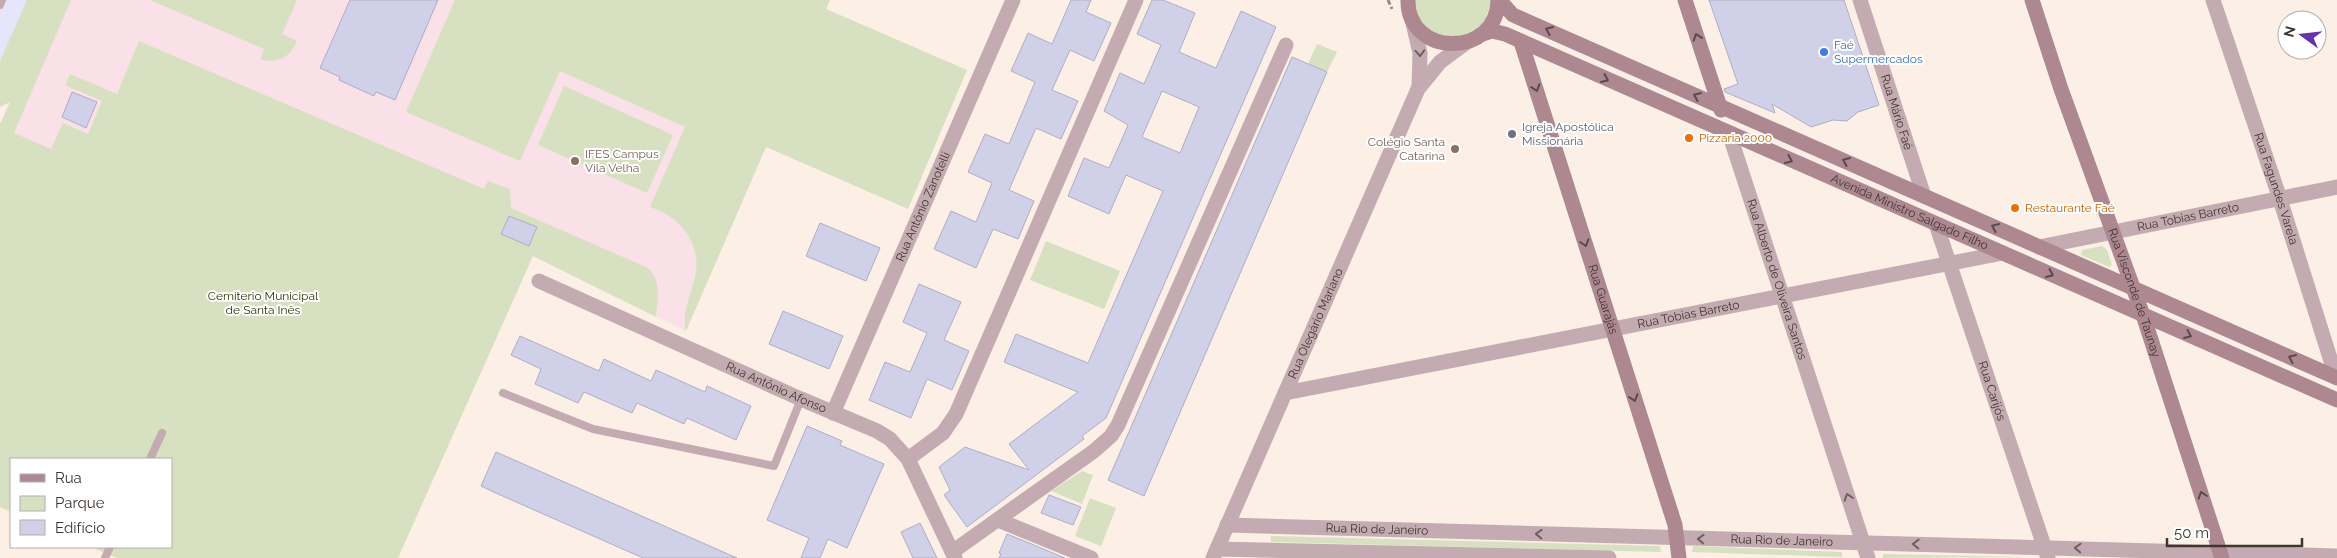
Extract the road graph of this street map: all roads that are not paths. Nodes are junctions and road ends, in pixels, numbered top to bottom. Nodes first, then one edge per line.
1 (2, 0) edge
2 (1013, 0) edge
3 (1136, 0) edge
4 (1498, 0) edge
5 (1685, 0) edge
6 (1860, 0) edge
7 (2032, 0) edge
8 (2213, 0) edge
9 (0, 5) edge
10 (1408, 6) edge
11 (1473, 39) junction
12 (1521, 42) junction
13 (1286, 45) dead end
14 (1418, 89) junction
15 (1720, 106) junction
16 (1729, 133) junction
17 (2337, 186) edge
18 (1924, 196) junction
19 (2280, 199) junction
20 (1936, 224) junction
21 (2112, 231) junction
22 (2039, 246) junction
23 (2003, 253) junction
24 (1949, 264) junction
25 (539, 280) dead end
26 (2131, 287) junction
27 (1783, 296) junction
28 (2143, 315) junction
29 (1613, 330) junction
30 (2337, 378) edge
31 (503, 394) dead end
32 (1285, 394) junction
33 (801, 399) junction
34 (2337, 400) edge
35 (832, 413) junction
36 (162, 433) dead end
37 (150, 458) edge
38 (908, 459) junction
39 (998, 520) junction
40 (1227, 525) junction
41 (1677, 538) junction
42 (1862, 543) junction
43 (1215, 553) edge
44 (2046, 553) edge
45 (953, 555) edge
46 (2221, 556) edge
47 (2337, 556) edge
48 (1091, 558) edge
49 (1609, 558) edge
50 (1679, 558) edge
51 (1868, 558) edge

1 - 9 lane
2 - 35 street, Rua Antônio Zanotelli
3 - 38 street
4 - 11 main road
15 -> 4 main road, Avenida Ministro Salgado Filho
15 -> 5 main road, Rua Alberto de Oliveira Santos
6 - 18 street, Rua Mário Faé
7 - 21 main road, Rua Visconde de Taunay
8 - 19 street, Rua Fagundes Varela
10 - 11 main road, Avenida Ministro Salgado Filho
10 -> 14 street, Rua Olegário Mariano
11 - 12 main road, Avenida Ministro Salgado Filho
11 - 14 street, Rua Olegário Mariano
12 -> 16 main road, Avenida Ministro Salgado Filho
12 -> 29 main road, Rua Guarajás
13 - 39 street
14 - 32 street, Rua Olegário Mariano
15 - 16 main road, Rua Alberto de Oliveira Santos
18 -> 15 main road, Avenida Ministro Salgado Filho
16 -> 20 main road, Avenida Ministro Salgado Filho
16 - 27 street, Rua Alberto de Oliveira Santos
17 - 19 street, Rua Tobias Barreto
22 -> 18 main road, Avenida Ministro Salgado Filho
19 - 21 street, Rua Tobias Barreto
19 - 30 street, Rua Fagundes Varela
20 - 23 main road, Avenida Ministro Salgado Filho
20 - 24 street, Rua Carijós
21 - 22 street, Rua Tobias Barreto
21 - 26 main road, Rua Visconde de Taunay
22 - 26 main road, Avenida Ministro Salgado Filho
23 - 24 street, Rua Tobias Barreto
23 -> 28 main road, Avenida Ministro Salgado Filho
24 - 27 street, Rua Tobias Barreto
24 - 44 street, Rua Carijós
25 - 33 street, Rua Antônio Afonso
26 - 28 main road, Rua Visconde de Taunay
30 -> 26 main road, Avenida Ministro Salgado Filho
27 - 29 street, Rua Tobias Barreto
42 -> 27 street, Rua Alberto de Oliveira Santos
28 -> 34 main road, Avenida Ministro Salgado Filho
46 -> 28 main road, Rua Visconde de Taunay
29 - 32 street, Rua Tobias Barreto
29 -> 41 main road, Rua Guarajás
31 - 33 lane
32 - 40 street, Rua Olegário Mariano
33 - 35 street, Rua Antônio Afonso
35 - 38 street, Rua Antônio Afonso
36 - 37 lane
38 - 45 street, Rua Antônio Afonso
39 - 45 street
39 - 48 street
41 -> 40 street, Rua Rio de Janeiro
40 - 43 street, Rua Olegário Mariano
42 -> 41 street, Rua Rio de Janeiro
41 - 50 main road, Rua Guarajás
44 -> 42 street, Rua Rio de Janeiro
42 - 51 street, Rua Alberto de Oliveira Santos
43 - 49 street, Rua Rio de Janeiro
46 -> 44 street, Rua Rio de Janeiro
46 - 47 street, Rua Rio de Janeiro

